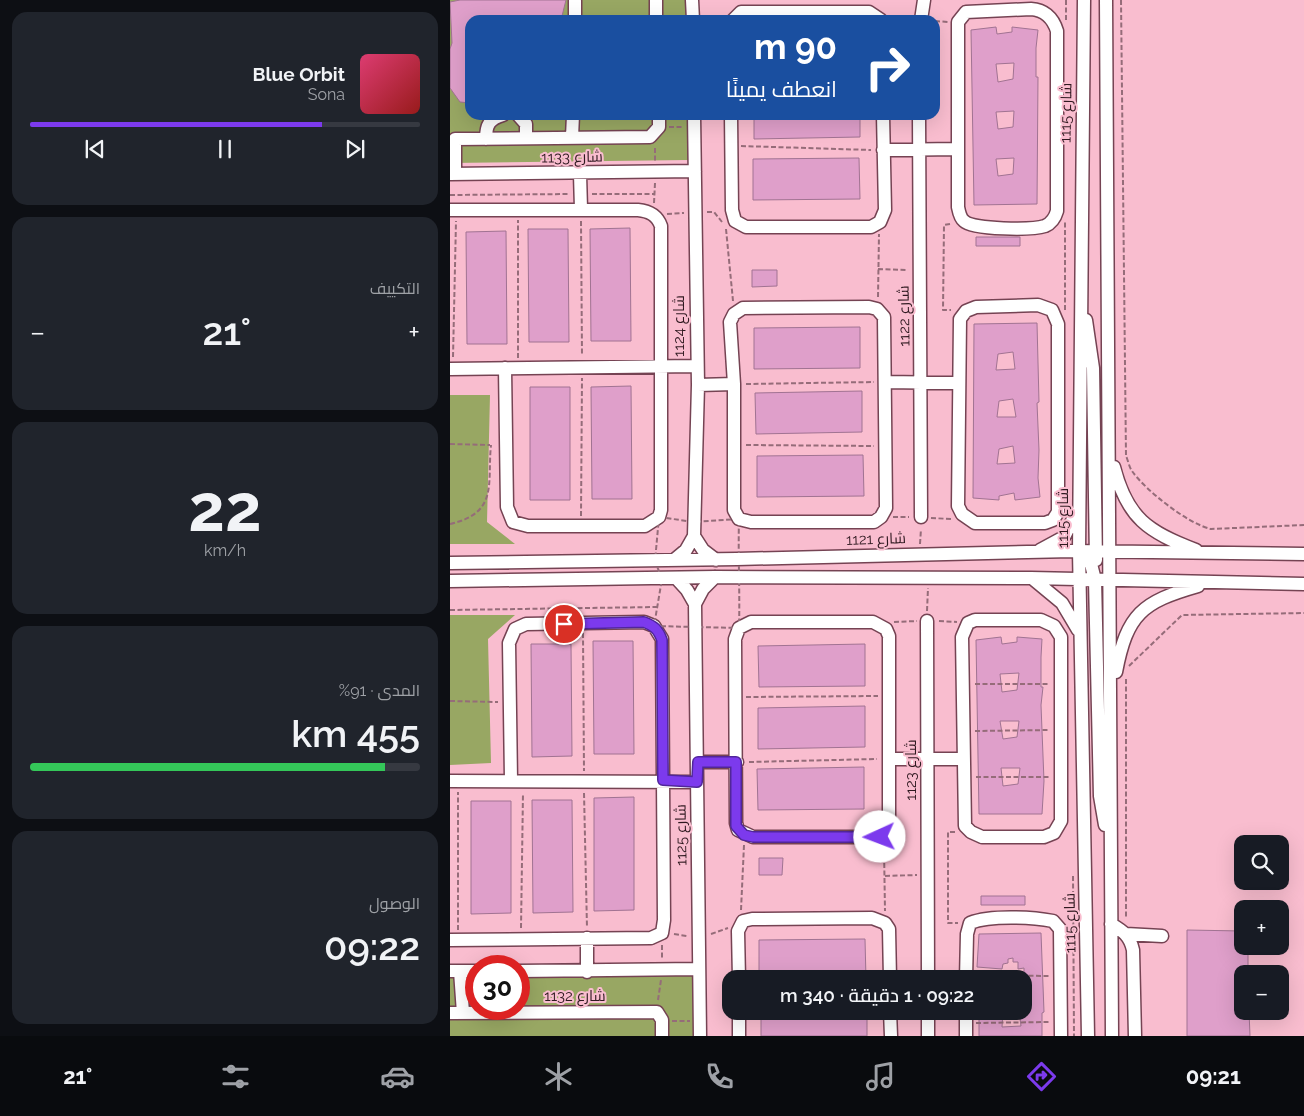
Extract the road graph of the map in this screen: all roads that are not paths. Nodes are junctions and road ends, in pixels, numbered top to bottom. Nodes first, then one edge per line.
1 (656, 0) edge
2 (692, 0) edge
3 (1084, 0) edge
4 (1106, 0) edge
5 (575, 1) edge
6 (574, 15) edge
7 (656, 15) edge
8 (693, 15) edge
9 (738, 15) edge
10 (873, 15) edge
11 (491, 120) edge
12 (522, 120) edge
13 (573, 120) edge
14 (731, 120) edge
15 (883, 120) edge
16 (919, 120) edge
17 (694, 121) edge
18 (658, 125) edge
19 (572, 137) junction
20 (526, 138) junction
21 (452, 139) edge
22 (486, 139) junction
23 (956, 149) junction
24 (884, 150) junction
25 (918, 150) junction
26 (695, 171) junction
27 (452, 174) edge
28 (580, 174) junction
29 (581, 209) junction
30 (453, 210) edge
31 (1080, 281) junction
32 (696, 366) junction
33 (661, 367) junction
34 (505, 368) junction
35 (451, 369) edge
36 (885, 382) junction
37 (921, 383) junction
38 (958, 383) junction
39 (698, 384) junction
40 (734, 384) junction
41 (1109, 448) junction
42 (1079, 495) junction
43 (922, 517) road end
44 (694, 536) junction
45 (1079, 551) junction
46 (1035, 552) junction
47 (1096, 552) junction
48 (1109, 552) junction
49 (1205, 554) junction
50 (1304, 554) edge
51 (674, 560) junction
52 (716, 560) junction
53 (450, 563) edge
54 (715, 577) junction
55 (676, 578) junction
56 (1031, 578) junction
57 (1080, 580) junction
58 (1095, 580) junction
59 (1109, 580) junction
60 (450, 581) edge
61 (1210, 582) junction
62 (1304, 584) edge
63 (695, 604) junction
64 (927, 621) road end
65 (1080, 634) junction
66 (1110, 699) junction
67 (889, 759) junction
68 (927, 759) junction
69 (963, 759) junction
70 (698, 762) junction
71 (736, 762) junction
72 (517, 780) junction
73 (663, 780) junction
74 (454, 781) edge
75 (697, 782) junction
76 (1111, 854) junction
77 (1111, 924) junction
78 (1126, 934) junction
79 (1162, 936) dead end
80 (587, 938) junction
81 (454, 940) edge
82 (698, 969) junction
83 (739, 970) edge
84 (890, 970) edge
85 (928, 970) edge
86 (966, 970) edge
87 (455, 971) edge
88 (530, 972) edge
89 (587, 972) junction
90 (456, 1013) edge
91 (739, 1020) edge
92 (890, 1020) edge
93 (928, 1020) edge
94 (966, 1020) edge
95 (662, 1036) edge
96 (700, 1036) edge
97 (739, 1036) edge
98 (891, 1036) edge
99 (928, 1036) edge
100 (966, 1036) edge
101 (1061, 1036) edge
102 (1088, 1036) edge
103 (1112, 1036) edge
104 (1135, 1036) edge

1 - 7 street
2 - 8 street
3 - 31 street, شارع 1115
4 - 41 street
5 - 6 street
9 - 10 street
11 - 22 street
12 - 20 street
13 - 19 street
14 - 24 street
15 - 24 street
16 - 25 street, شارع 1122
17 - 26 street, شارع 1124
18 - 19 street
19 - 20 street
20 - 22 street
21 - 22 street
21 - 27 street
23 - 23 street
23 - 25 street
24 - 25 street
25 - 37 street, شارع 1122
26 - 28 street, شارع 1133
26 - 32 street, شارع 1124
27 - 28 street, شارع 1133
28 - 29 street
29 - 30 street
29 - 33 street
31 - 42 street, شارع 1115
31 - 47 street
32 - 33 street
32 - 39 street, شارع 1124
33 - 34 street
33 - 34 street
34 - 35 street
36 - 37 street
36 - 40 street
36 - 40 street
37 - 38 street
37 - 43 street, شارع 1122
38 - 38 street
39 - 40 street
39 - 44 street, شارع 1124
41 - 48 street
41 - 49 street
42 - 45 street, شارع 1115
42 - 46 street
44 - 51 street
44 - 52 street
45 - 46 street, شارع 1121
45 - 47 street, شارع 1121
45 - 57 street, شارع 1115
45 - 58 street
46 - 52 street, شارع 1121
47 - 48 street, شارع 1121
47 - 59 street
48 - 49 street, شارع 1121
48 - 59 street
49 - 50 street, شارع 1121
51 - 52 street, شارع 1121
51 - 53 street, شارع 1121
54 - 55 street
54 - 56 street
54 - 63 street
55 - 60 street
55 - 63 street
56 - 57 street
56 - 65 street
57 - 58 street
57 - 65 street, شارع 1115
58 - 59 street
58 - 76 street
59 - 61 street
59 - 66 street
61 - 62 street
61 - 66 street
63 - 70 street, شارع 1125
64 - 68 street, شارع 1123
65 - 102 street, شارع 1115
66 - 76 street
67 - 68 street
67 - 71 street
67 - 71 street
68 - 69 street
68 - 85 street, شارع 1123
69 - 69 street
70 - 71 street
70 - 75 street, شارع 1125
72 - 73 street
72 - 73 street
72 - 74 street
73 - 75 street
73 - 80 street
75 - 82 street, شارع 1125
76 - 77 street
77 - 78 street
77 - 103 street
78 - 79 street
78 - 104 street
80 - 81 street
80 - 89 street
82 - 89 street, شارع 1132
82 - 96 street, شارع 1125
83 - 84 street
86 - 101 street
87 - 90 street, شارع 1132
88 - 89 street, شارع 1132
90 - 95 street, شارع 1132
91 - 97 street
92 - 98 street
93 - 99 street
94 - 100 street

